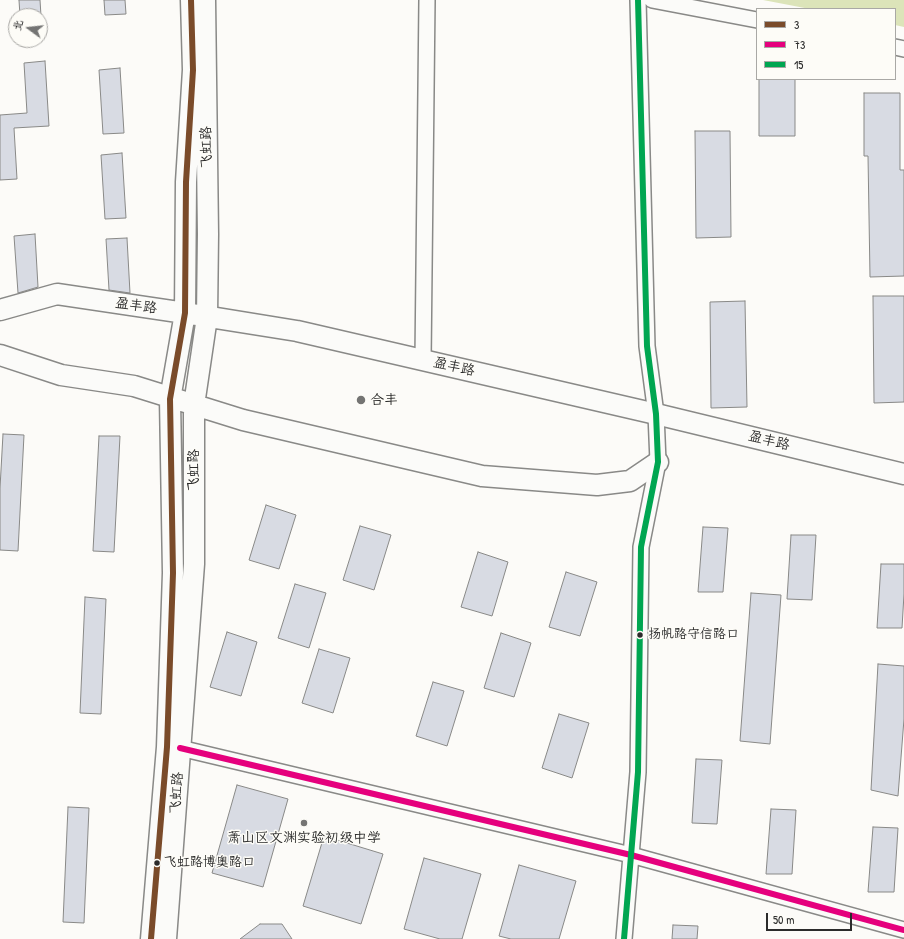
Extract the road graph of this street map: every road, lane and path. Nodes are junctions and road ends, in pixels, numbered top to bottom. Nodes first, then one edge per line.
1 (191, 0) edge
2 (205, 0) edge
3 (427, 0) edge
4 (638, 0) edge
5 (652, 0) edge
6 (756, 20) edge
7 (0, 310) edge
8 (185, 313) junction
9 (207, 316) junction
10 (0, 355) edge
11 (423, 360) junction
12 (170, 399) junction
13 (194, 405) junction
14 (656, 414) junction
15 (658, 462) junction
16 (904, 474) edge
17 (180, 748) junction
18 (631, 855) junction
19 (904, 930) edge
20 (151, 939) edge
21 (166, 939) edge
22 (624, 939) edge

1 - 8 main road, 飞虹路
2 - 9 main road, 飞虹路
3 - 11 street
4 - 14 street
5 - 6 street
7 - 8 main road, 盈丰路
8 - 9 main road, 盈丰路
8 - 12 main road, 飞虹路
9 - 11 main road, 盈丰路
9 - 13 main road, 飞虹路
10 - 12 main road
11 - 14 main road, 盈丰路
12 - 13 main road
12 - 20 main road, 飞虹路
13 - 15 main road
13 - 17 main road, 飞虹路
14 - 15 street
14 - 16 main road, 盈丰路
15 - 18 street
17 - 18 street
17 - 21 main road, 飞虹路
18 - 19 street
18 - 22 street

